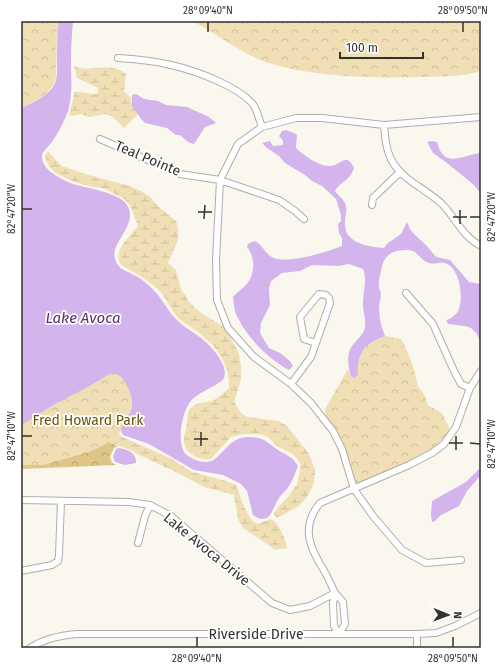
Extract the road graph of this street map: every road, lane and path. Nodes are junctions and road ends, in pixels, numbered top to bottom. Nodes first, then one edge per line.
1 (118, 58) dead end
2 (481, 118) edge
3 (384, 125) junction
4 (262, 127) junction
5 (100, 139) dead end
6 (400, 172) junction
7 (220, 180) junction
8 (372, 205) dead end
9 (304, 219) dead end
10 (481, 246) edge
11 (406, 293) dead end
12 (316, 343) junction
13 (481, 371) edge
14 (291, 384) junction
15 (470, 388) junction
16 (354, 489) junction
17 (21, 500) edge
18 (61, 500) junction
19 (150, 505) junction
20 (138, 543) dead end
21 (461, 560) dead end
22 (21, 571) edge
23 (336, 593) junction
24 (480, 614) edge
25 (339, 634) junction
26 (417, 634) junction
27 (30, 648) edge
28 (417, 648) edge

1 - 4 street
2 - 3 street
3 - 4 street
3 - 6 street
4 - 7 street
5 - 7 street, Teal Pointe
6 - 8 street
6 - 10 street
7 - 9 street, Teal Pointe
7 - 14 street
11 - 15 street
12 - 12 street
12 - 14 street
13 - 15 street
14 - 16 street
15 - 16 street
16 - 21 street
16 - 23 street
17 - 18 street, Lake Avoca Drive
18 - 19 street, Lake Avoca Drive
18 - 22 street
19 - 20 street
19 - 23 street, Lake Avoca Drive
23 - 25 street
23 - 25 street
24 - 26 street, Riverside Drive
25 - 26 street, Riverside Drive
25 - 27 street, Riverside Drive
26 - 28 street

